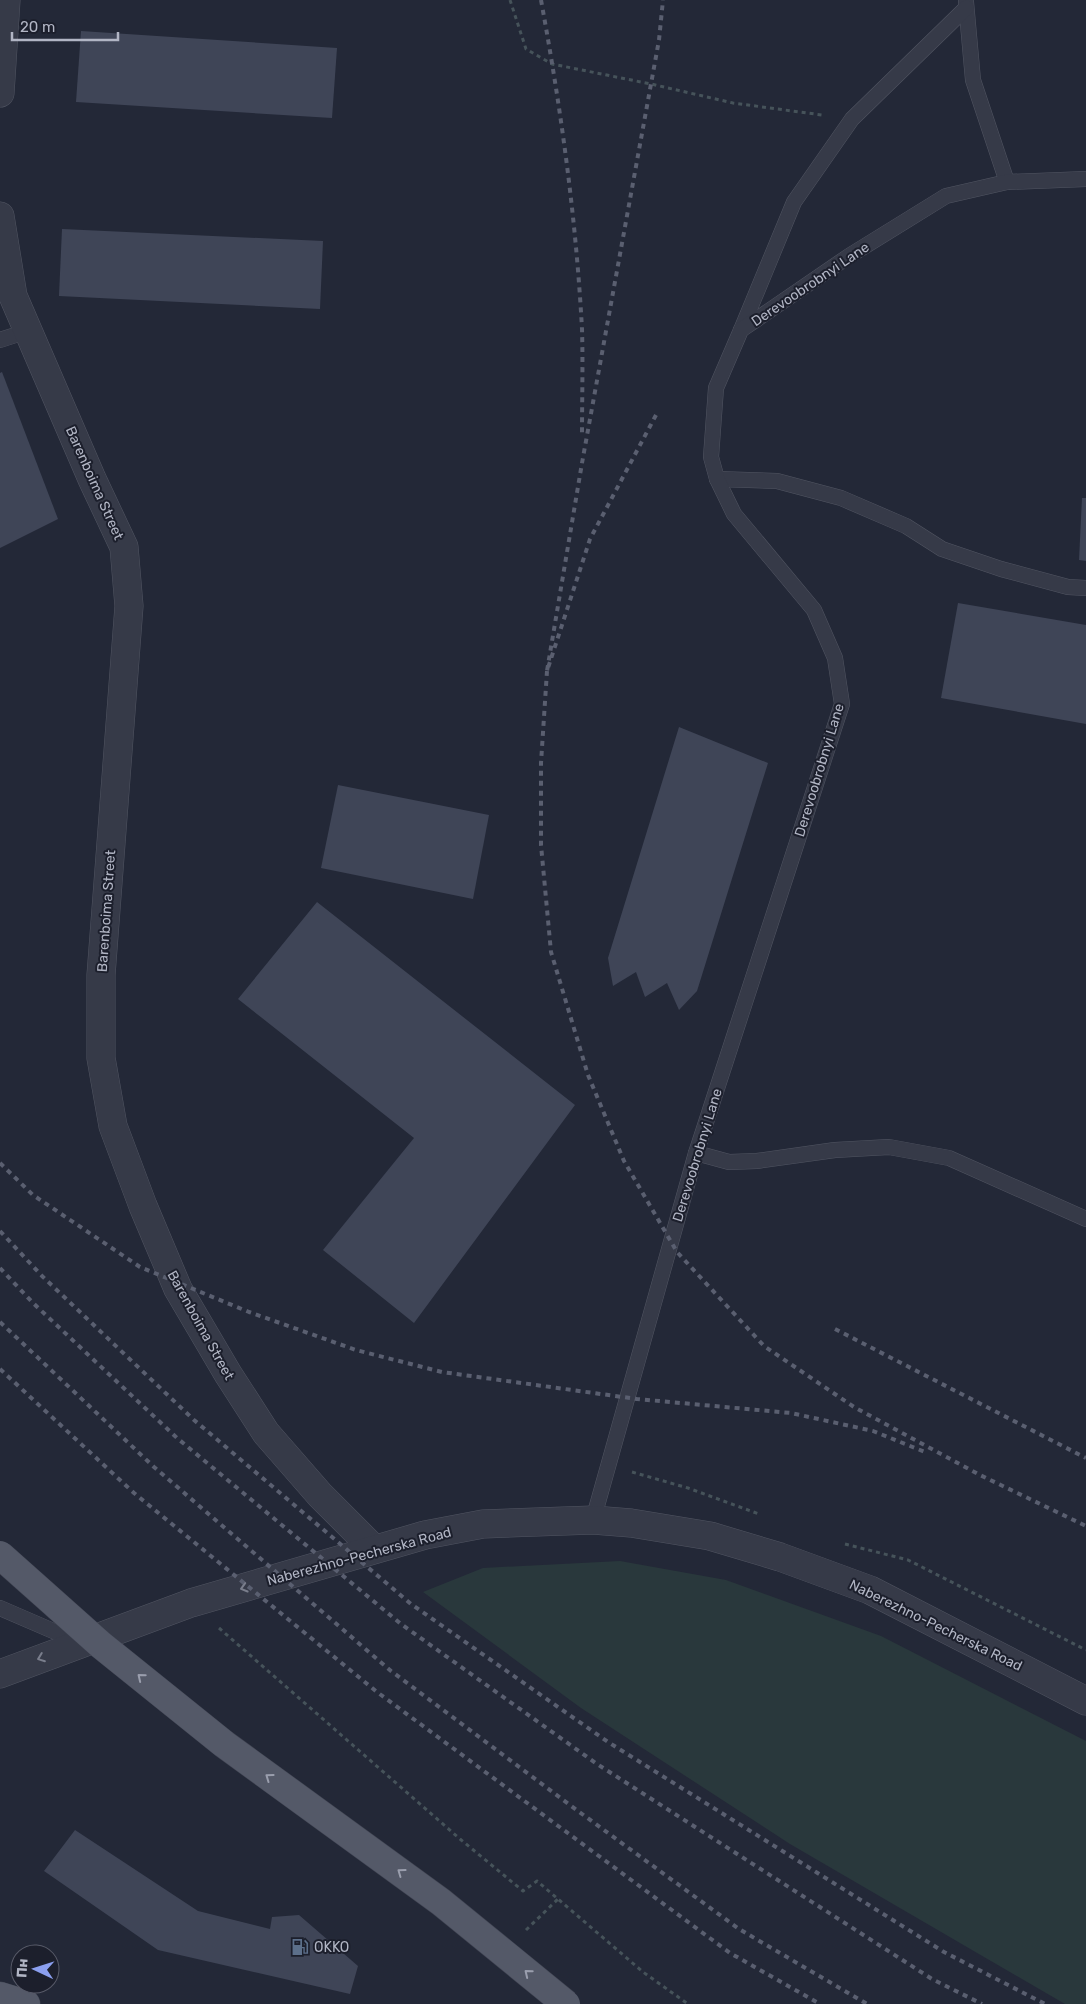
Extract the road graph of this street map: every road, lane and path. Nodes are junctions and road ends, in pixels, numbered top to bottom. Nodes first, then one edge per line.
1 (6, 0) edge
2 (510, 0) edge
3 (966, 4) edge
4 (0, 93) edge
5 (852, 119) junction
6 (1086, 179) edge
7 (1007, 182) junction
8 (0, 216) edge
9 (742, 330) junction
10 (28, 331) junction
11 (0, 340) edge
12 (717, 479) junction
13 (1086, 588) edge
14 (696, 1153) junction
15 (1086, 1220) edge
16 (593, 1520) junction
17 (374, 1549) junction
18 (0, 1555) edge
19 (191, 1603) junction
20 (0, 1608) edge
21 (81, 1643) junction
22 (0, 1674) edge
23 (1086, 1701) edge
24 (558, 1899) junction
25 (503, 1952) junction
26 (0, 1996) edge
27 (26, 2004) edge
28 (566, 2004) edge
29 (688, 2004) edge

1 - 4 street
2 - 5 path
3 - 5 lane
3 - 7 lane
5 - 9 lane
6 - 7 lane, Derevoobrobnyi Lane
7 - 9 lane, Derevoobrobnyi Lane
8 - 10 street, Barenboima Street
9 - 12 lane, Derevoobrobnyi Lane
10 - 11 lane
10 - 17 street, Barenboima Street
12 - 13 lane
12 - 14 lane, Derevoobrobnyi Lane
14 - 15 lane
14 - 16 lane, Derevoobrobnyi Lane
16 - 17 street, Naberezhno-Pecherska Road
16 - 23 street, Naberezhno-Pecherska Road
17 -> 19 street, Naberezhno-Pecherska Road
25 -> 18 main road, bridge
19 - 21 street, Naberezhno-Pecherska Road
19 - 24 path
20 - 21 lane
21 -> 22 street, Naberezhno-Pecherska Road
24 - 25 path
24 - 29 path
28 -> 25 main road, bridge
26 - 27 main road

